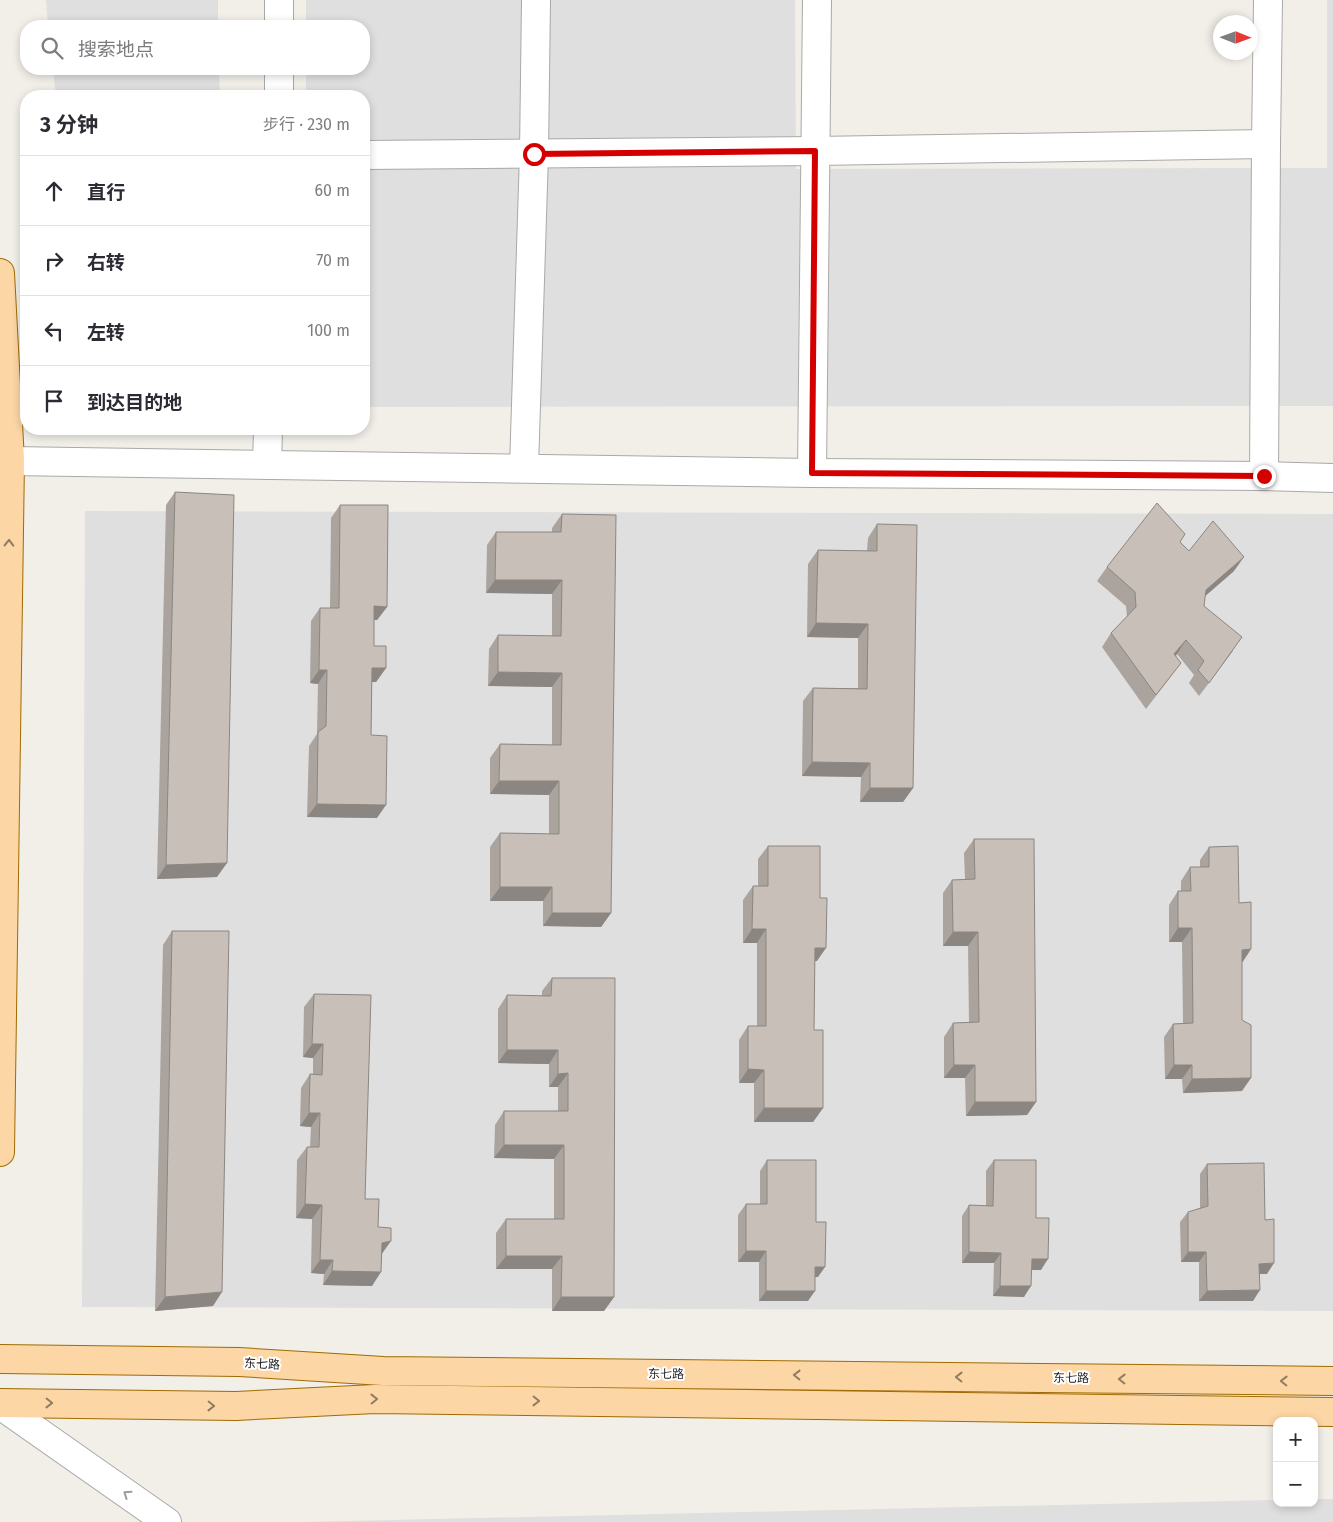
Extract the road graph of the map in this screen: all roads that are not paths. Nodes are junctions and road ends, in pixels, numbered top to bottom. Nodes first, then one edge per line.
1 (279, 0) edge
2 (536, 0) edge
3 (817, 0) edge
4 (1268, 0) edge
5 (279, 20) edge
6 (279, 75) edge
7 (279, 90) edge
8 (1266, 144) junction
9 (815, 151) junction
10 (534, 154) junction
11 (370, 155) edge
12 (0, 272) edge
13 (268, 435) edge
14 (10, 460) junction
15 (267, 465) junction
16 (524, 468) junction
17 (812, 473) junction
18 (1264, 476) junction
19 (1333, 478) edge
20 (0, 1152) edge
21 (0, 1359) edge
22 (1333, 1381) edge
23 (0, 1404) edge
24 (1333, 1412) edge
25 (167, 1522) edge

1 - 5 street
2 - 10 street
3 - 9 street
4 - 8 street
6 - 7 street
8 - 9 street
8 - 18 street
9 - 10 street
9 - 17 street
10 - 11 street
10 - 16 street
12 - 14 main road
13 - 15 street
14 - 15 street
20 -> 14 main road
15 - 16 street
16 - 17 street
17 - 18 street
18 - 19 street
22 -> 21 main road, 东七路
23 -> 24 main road
25 -> 23 street

